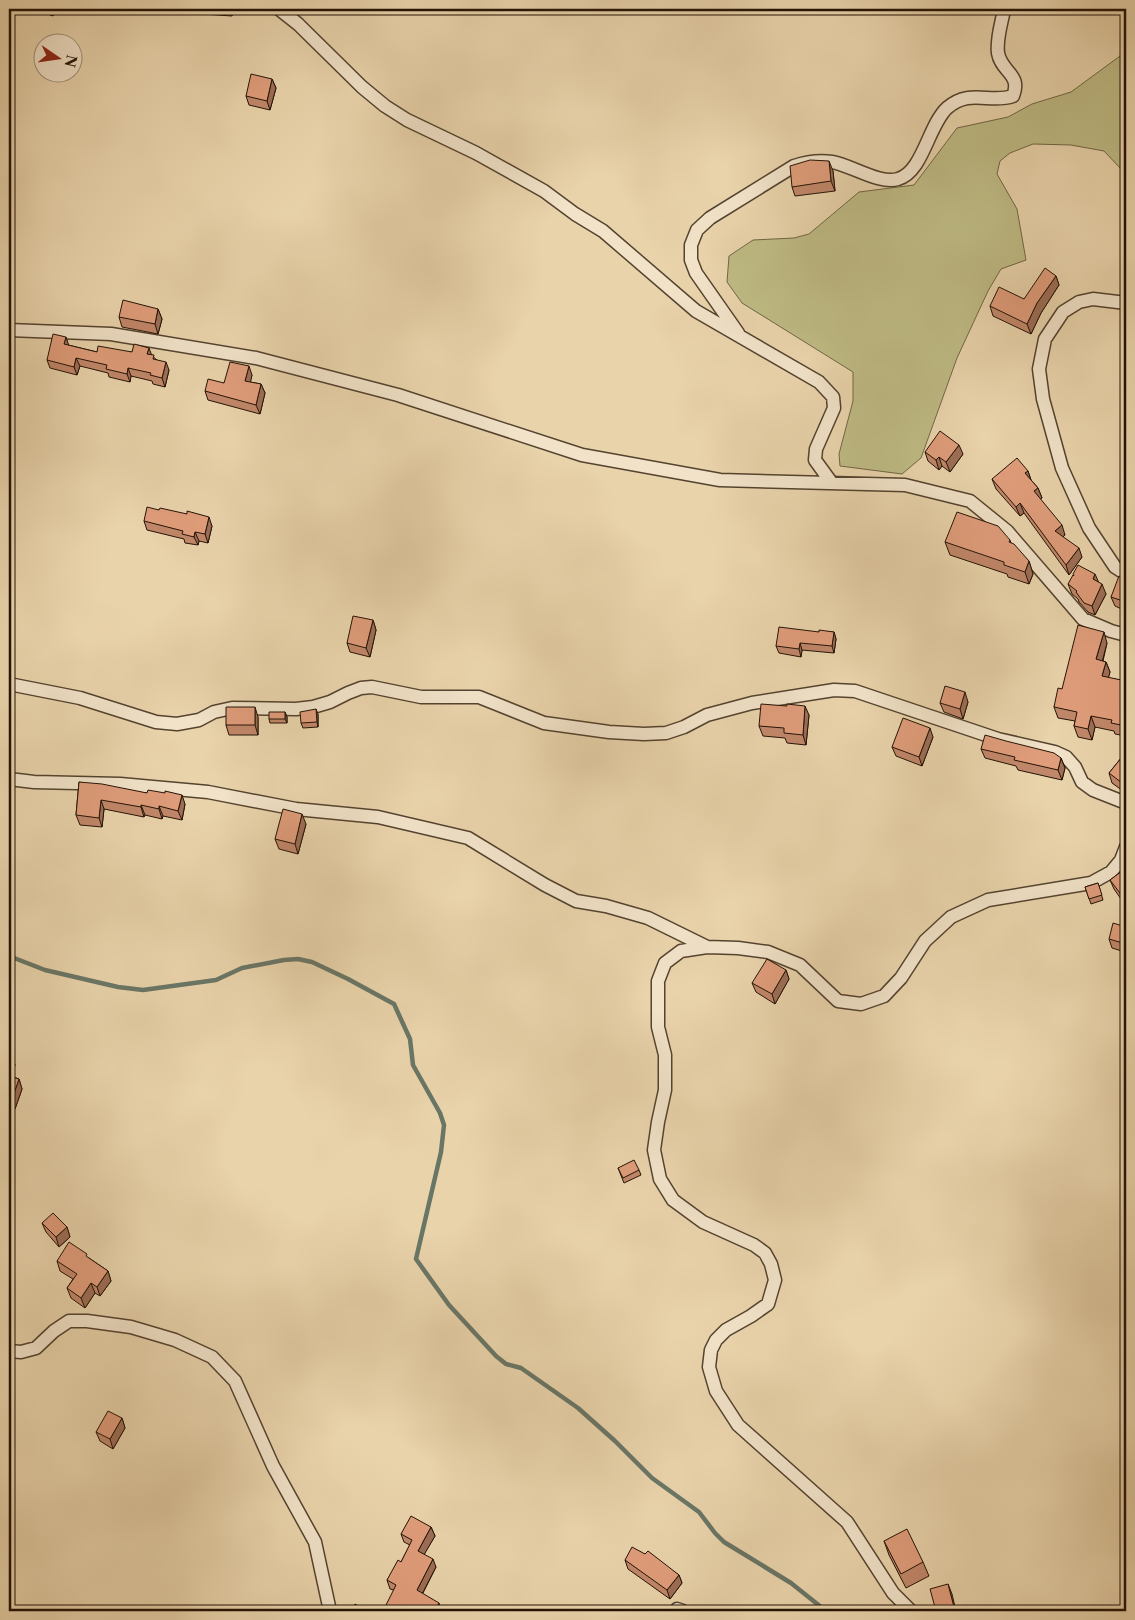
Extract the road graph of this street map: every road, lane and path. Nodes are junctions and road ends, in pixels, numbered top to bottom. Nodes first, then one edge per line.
1 (279, 9) edge
2 (1004, 9) edge
3 (1126, 303) edge
4 (9, 330) edge
5 (741, 337) junction
6 (831, 482) junction
7 (1126, 574) edge
8 (1126, 635) edge
9 (9, 684) edge
10 (9, 779) edge
11 (1126, 803) edge
12 (1126, 847) edge
13 (706, 947) junction
14 (9, 1351) edge
15 (330, 1611) edge
16 (911, 1611) edge

1 - 5 street
2 - 5 street
3 - 7 street
4 - 6 street
5 - 6 street
6 - 8 street
9 - 11 street
10 - 13 street
12 - 13 street
13 - 16 street
14 - 15 street

